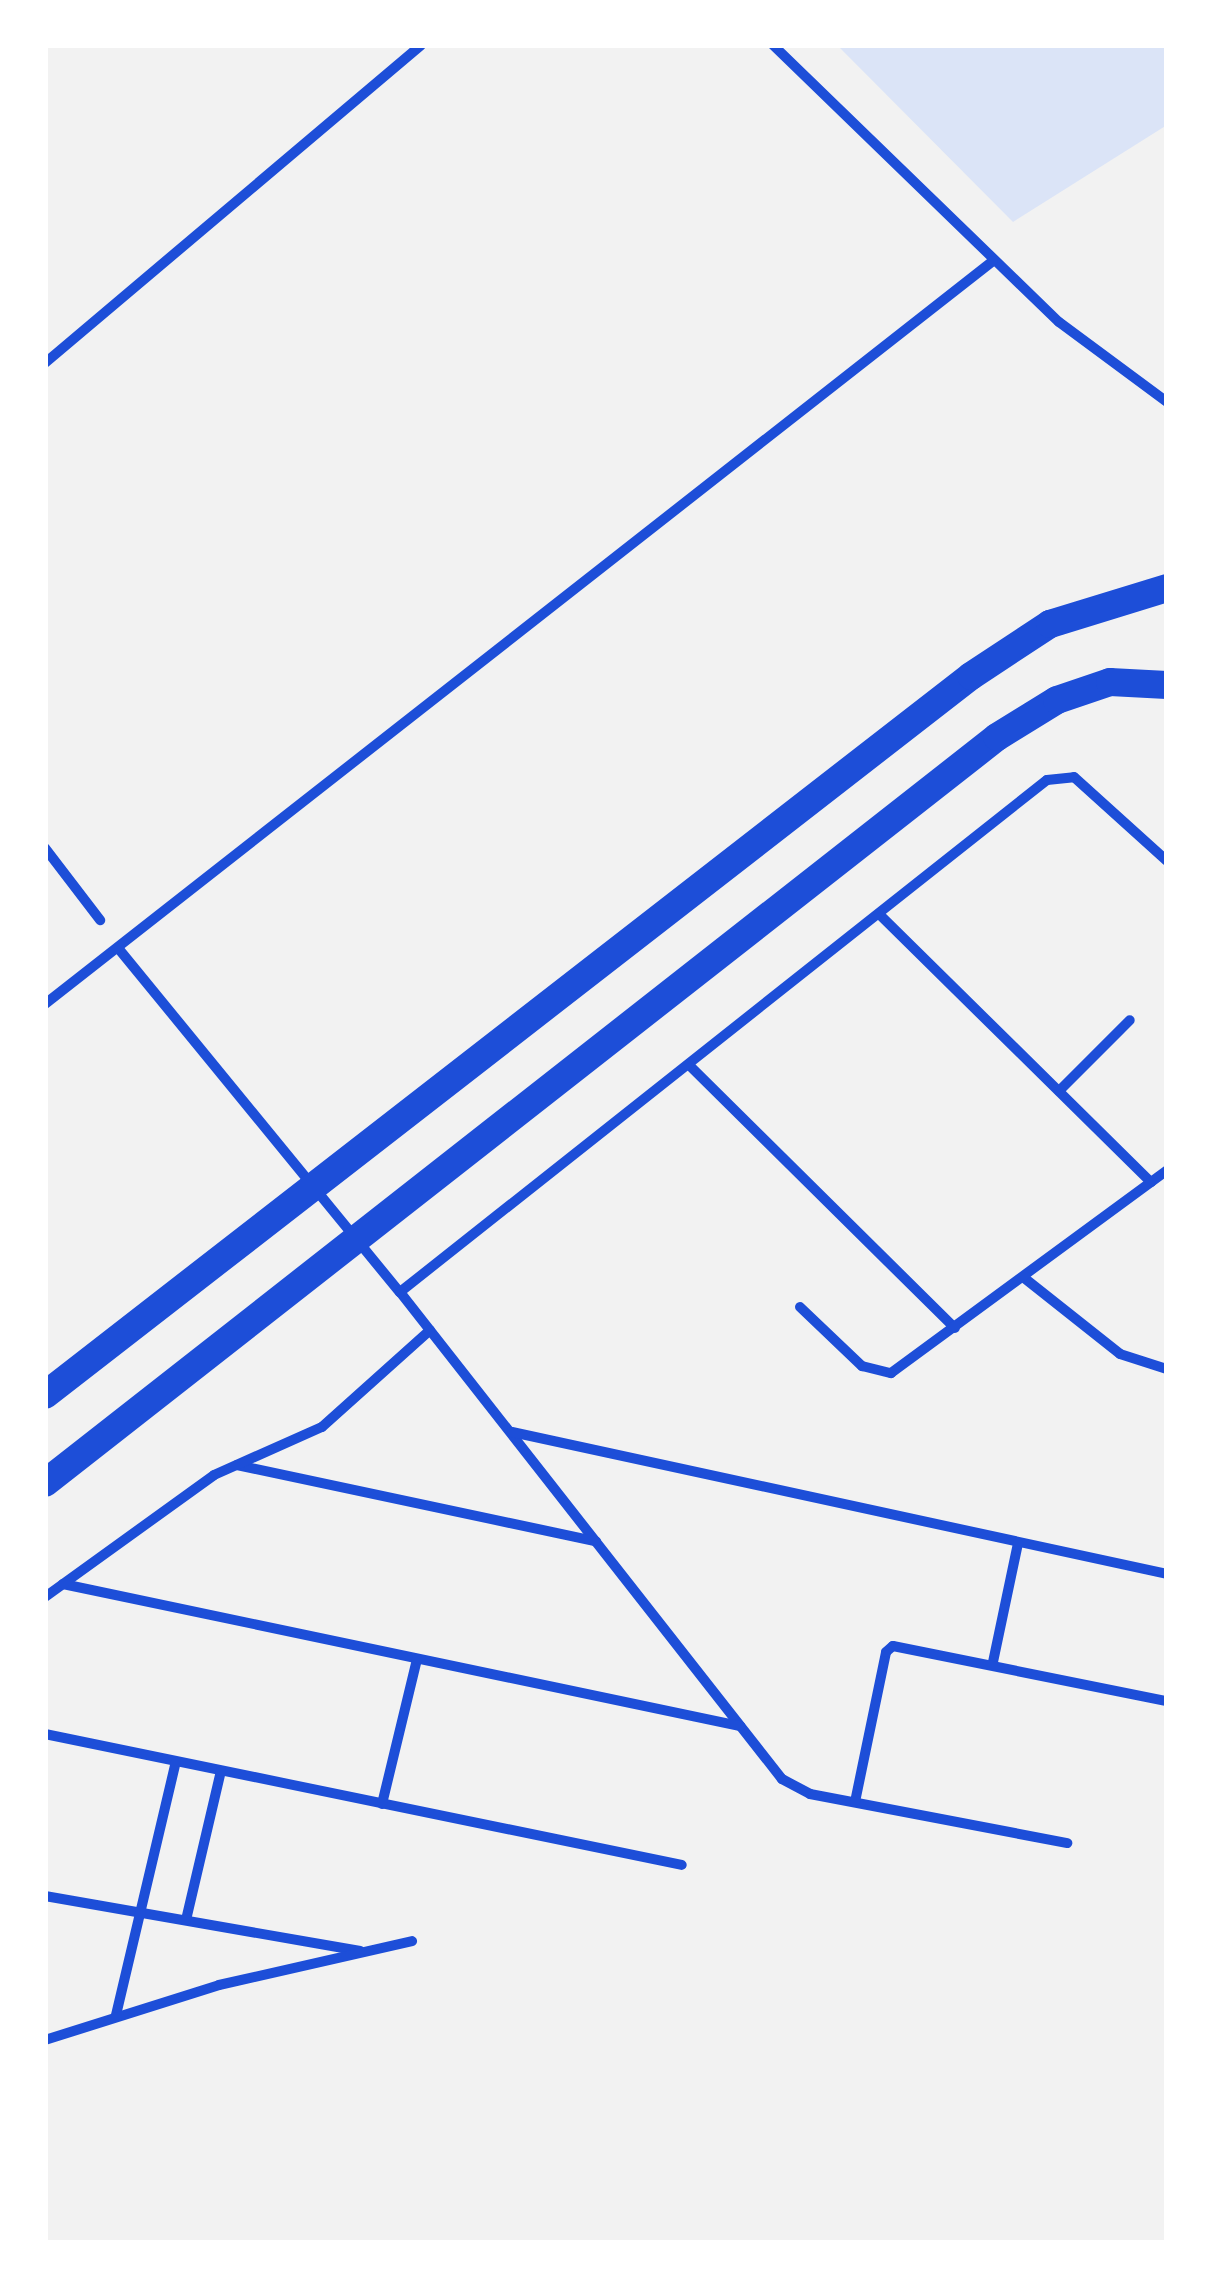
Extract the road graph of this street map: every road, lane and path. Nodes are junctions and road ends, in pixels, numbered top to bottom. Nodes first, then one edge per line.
1 (422, 45) edge
2 (773, 45) edge
3 (992, 260) junction
4 (45, 364) edge
5 (1167, 402) edge
6 (1167, 588) edge
7 (1167, 685) edge
8 (45, 848) edge
9 (1167, 861) edge
10 (878, 914) junction
11 (100, 920) dead end
12 (118, 948) junction
13 (45, 1004) edge
14 (1130, 1020) dead end
15 (689, 1065) junction
16 (1059, 1091) junction
17 (1167, 1170) edge
18 (1151, 1182) junction
19 (313, 1188) junction
20 (357, 1242) junction
21 (1023, 1277) junction
22 (400, 1292) junction
23 (800, 1307) dead end
24 (954, 1328) junction
25 (430, 1330) junction
26 (1167, 1370) edge
27 (45, 1395) edge
28 (512, 1432) junction
29 (236, 1464) junction
30 (45, 1482) edge
31 (596, 1541) junction
32 (1018, 1543) junction
33 (1167, 1574) edge
34 (63, 1584) junction
35 (45, 1597) edge
36 (417, 1659) junction
37 (994, 1662) junction
38 (1167, 1700) edge
39 (741, 1726) junction
40 (45, 1734) edge
41 (176, 1762) junction
42 (221, 1771) junction
43 (855, 1802) junction
44 (382, 1804) junction
45 (1066, 1844) dead end
46 (682, 1865) dead end
47 (45, 1896) edge
48 (141, 1912) junction
49 (186, 1920) junction
50 (412, 1941) dead end
51 (366, 1952) junction
52 (116, 2015) junction
53 (45, 2040) edge

1 - 4 street
2 - 3 street
3 - 5 street
3 - 12 street
6 - 19 highway
7 - 20 highway
8 - 11 street
9 - 10 street
10 - 15 street
10 - 16 street
12 - 13 street
12 - 19 street
14 - 16 street
15 - 22 street
15 - 24 street
16 - 18 street
17 - 18 street
18 - 21 street
19 - 20 street
19 - 27 highway
20 - 22 street
20 - 30 highway
21 - 24 street
21 - 26 street
22 - 25 street
23 - 24 street
25 - 28 street
25 - 29 street
28 - 31 street
28 - 32 street
29 - 31 street
29 - 34 street
31 - 39 street
32 - 33 street
32 - 37 street
34 - 35 street
34 - 36 street
36 - 39 street
36 - 44 street
37 - 38 street
37 - 43 street
39 - 43 street
40 - 41 street
41 - 42 street
41 - 48 street
42 - 44 street
42 - 49 street
43 - 45 street
44 - 46 street
47 - 48 street
48 - 49 street
48 - 52 street
49 - 51 street
50 - 51 street
51 - 52 street
52 - 53 street

